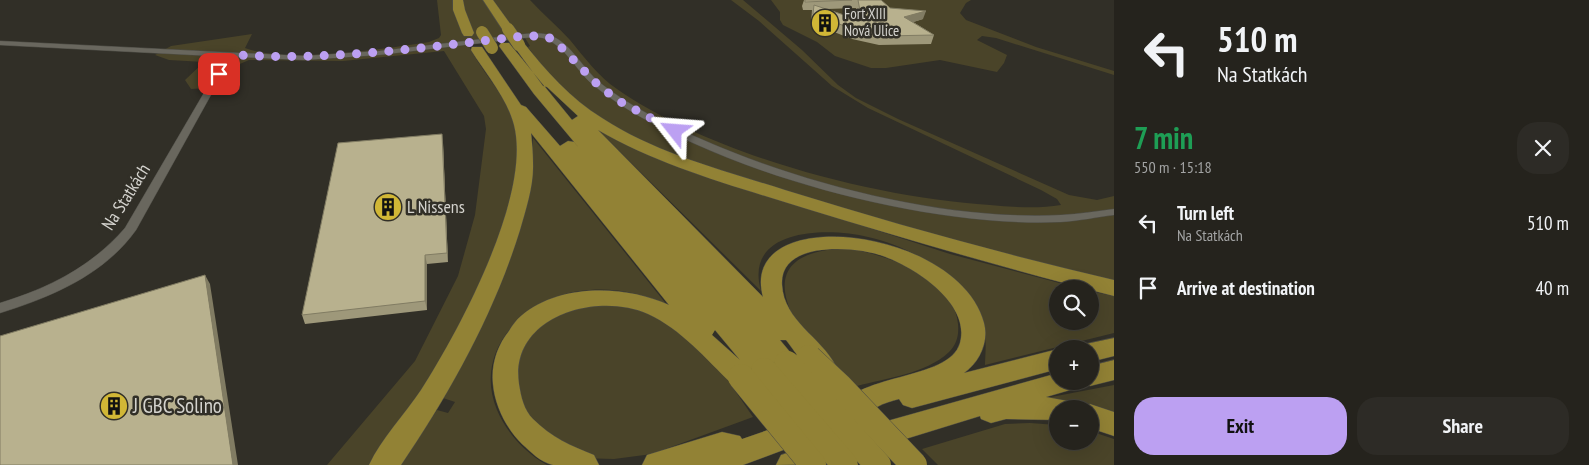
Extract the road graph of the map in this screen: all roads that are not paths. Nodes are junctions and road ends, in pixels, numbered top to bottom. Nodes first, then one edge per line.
1 (458, 0) edge
2 (468, 0) edge
3 (479, 0) edge
4 (488, 0) edge
5 (497, 40) junction
6 (0, 43) edge
7 (237, 55) junction
8 (541, 73) junction
9 (499, 83) junction
10 (1114, 212) edge
11 (1114, 288) edge
12 (0, 308) edge
13 (1114, 347) edge
14 (1099, 350) edge
15 (1049, 362) edge
16 (783, 365) junction
17 (1114, 370) edge
18 (1099, 374) edge
19 (1049, 386) edge
20 (1049, 409) edge
21 (843, 418) junction
22 (1099, 419) edge
23 (1114, 424) edge
24 (905, 426) junction
25 (767, 442) junction
26 (384, 465) edge
27 (584, 465) edge
28 (657, 465) edge
29 (707, 465) edge
30 (791, 465) edge
31 (813, 465) edge
32 (845, 465) edge
33 (878, 465) edge
34 (914, 465) edge

1 - 5 highway
2 - 5 highway
3 - 5 highway
4 - 5 highway
5 - 8 highway
5 - 9 highway
5 - 16 highway
6 - 7 street
7 - 10 street
7 - 12 street, Na Statkách
8 - 11 highway
8 - 16 highway
9 - 16 highway
9 - 26 highway
13 - 14 highway
15 - 21 highway
16 - 21 highway
16 - 27 highway
16 - 31 highway, bridge
16 - 32 highway, bridge
16 - 33 highway, bridge
16 - 34 highway, bridge
17 - 18 highway
19 - 24 highway
20 - 24 highway
21 - 25 highway
22 - 23 highway
24 - 30 highway
25 - 28 highway
25 - 29 highway

